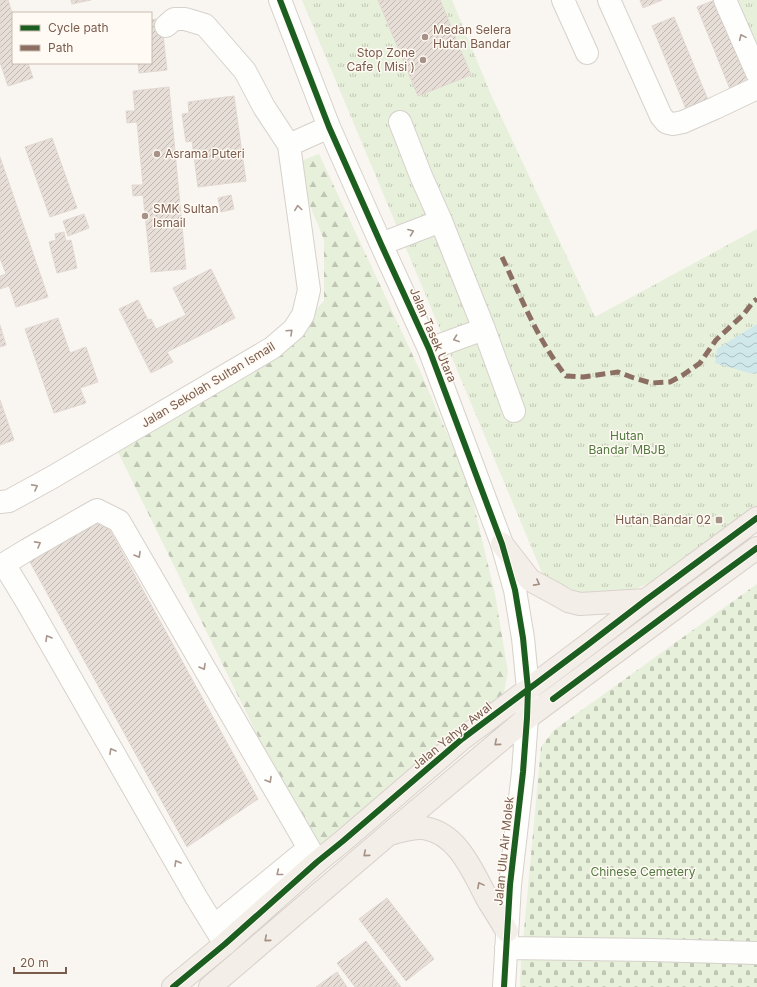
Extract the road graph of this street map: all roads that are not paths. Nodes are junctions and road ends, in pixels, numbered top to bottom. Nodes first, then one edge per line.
1 (280, 0) edge
2 (563, 0) edge
3 (609, 0) edge
4 (725, 0) edge
5 (166, 26) dead end
6 (587, 53) dead end
7 (757, 73) edge
8 (757, 88) edge
9 (400, 122) dead end
10 (329, 127) junction
11 (289, 145) junction
12 (441, 221) junction
13 (381, 244) junction
14 (484, 329) junction
15 (429, 349) junction
16 (514, 411) dead end
17 (0, 502) edge
18 (757, 518) edge
19 (502, 544) junction
20 (757, 548) edge
21 (646, 600) junction
22 (528, 689) junction
23 (527, 718) junction
24 (389, 834) junction
25 (306, 843) junction
26 (212, 923) junction
27 (507, 940) junction
28 (757, 953) edge
29 (173, 987) edge
30 (210, 987) edge
31 (504, 987) edge

1 - 10 street, Jalan Tasek Utara
2 - 6 street
3 - 8 street
7 -> 4 street
5 - 11 street
9 - 12 street
10 - 11 street
10 - 13 street, Jalan Tasek Utara
17 -> 11 street, Jalan Sekolah Sultan Ismail
13 -> 12 street
12 - 14 street
13 - 15 street, Jalan Tasek Utara
14 -> 15 street
14 - 16 street
15 - 19 street, Jalan Tasek Utara
18 - 21 main road, Jalan Yahya Awal
19 -> 21 main road
19 - 22 street, Jalan Tasek Utara
20 - 23 main road
21 - 22 main road, Jalan Yahya Awal
22 - 23 street, Jalan Ulu Air Molek
22 - 25 main road, Jalan Yahya Awal
23 -> 24 main road
23 - 27 street, Jalan Ulu Air Molek
27 -> 24 main road
24 -> 30 main road
25 - 26 main road, Jalan Yahya Awal
26 -> 25 street
26 - 29 main road, Jalan Yahya Awal
27 - 28 street
27 - 31 street, Jalan Ulu Air Molek

